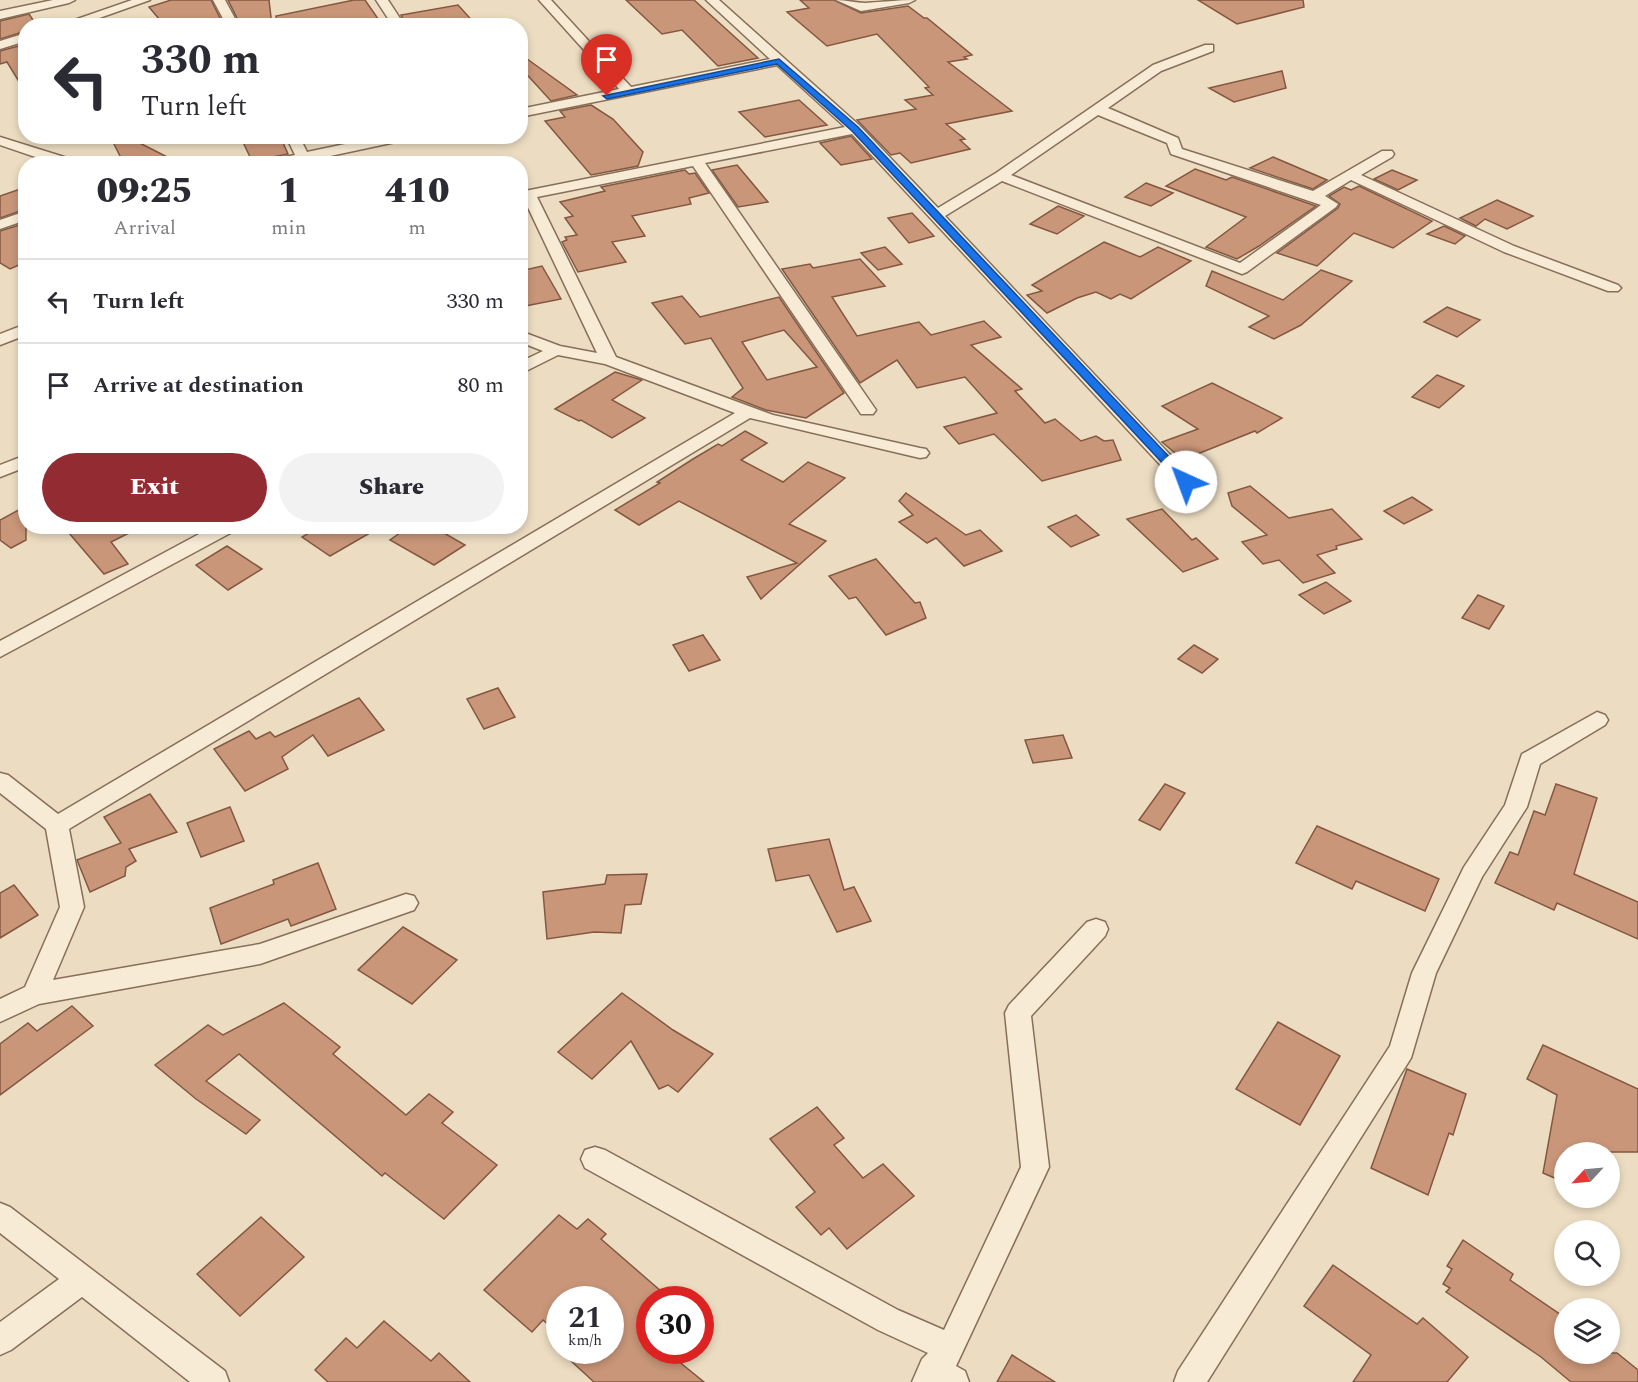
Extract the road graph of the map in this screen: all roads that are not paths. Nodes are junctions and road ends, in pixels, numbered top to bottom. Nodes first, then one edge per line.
1 (69, 0) edge
2 (144, 0) edge
3 (219, 0) edge
4 (382, 0) edge
5 (545, 0) edge
6 (712, 0) edge
7 (842, 0) edge
8 (909, 0) edge
9 (0, 15) edge
10 (88, 18) edge
11 (229, 18) edge
12 (394, 18) edge
13 (18, 39) edge
14 (0, 45) edge
15 (1209, 48) dead end
16 (779, 62) junction
17 (629, 92) junction
18 (528, 111) edge
19 (1095, 111) junction
20 (855, 129) junction
21 (18, 136) edge
22 (0, 140) edge
23 (366, 144) edge
24 (1387, 154) dead end
25 (48, 156) edge
26 (308, 156) edge
27 (696, 160) junction
28 (1351, 175) junction
29 (1001, 176) junction
30 (528, 195) edge
31 (1314, 196) junction
32 (528, 204) edge
33 (937, 215) junction
34 (18, 218) edge
35 (0, 225) edge
36 (1613, 288) dead end
37 (18, 332) edge
38 (528, 339) edge
39 (0, 340) edge
40 (556, 350) junction
41 (609, 360) junction
42 (528, 365) edge
43 (867, 410) dead end
44 (748, 412) junction
45 (920, 453) dead end
46 (18, 464) edge
47 (0, 472) edge
48 (1186, 482) dead end
49 (214, 534) edge
50 (0, 650) edge
51 (1597, 720) dead end
52 (0, 781) edge
53 (57, 825) junction
54 (406, 903) dead end
55 (1096, 929) dead end
56 (35, 994) junction
57 (0, 1011) edge
58 (595, 1159) dead end
59 (0, 1216) edge
60 (82, 1280) junction
61 (0, 1340) edge
62 (941, 1371) edge
63 (214, 1382) edge
64 (1189, 1382) edge

1 - 9 street
2 - 10 street
3 - 11 street
4 - 12 street
5 - 17 street
6 - 16 street
7 - 8 street
13 - 14 street
15 - 19 street
16 - 17 street
16 - 20 street
17 - 18 street
19 - 29 street
19 - 31 street
20 - 27 street
20 - 33 street
21 - 22 street
22 - 25 street
23 - 26 street
24 - 28 street
27 - 30 street
27 - 43 street
28 - 31 street
28 - 36 street
29 - 31 street
29 - 33 street
32 - 41 street
33 - 48 street
34 - 35 street
37 - 39 street
38 - 40 street
40 - 41 street
40 - 42 street
41 - 44 street
44 - 45 street
44 - 53 street
46 - 47 street
49 - 50 street
51 - 64 street
52 - 53 street
53 - 56 street
54 - 56 street
55 - 62 street
56 - 57 street
58 - 62 street
59 - 60 street
60 - 61 street
60 - 63 street

